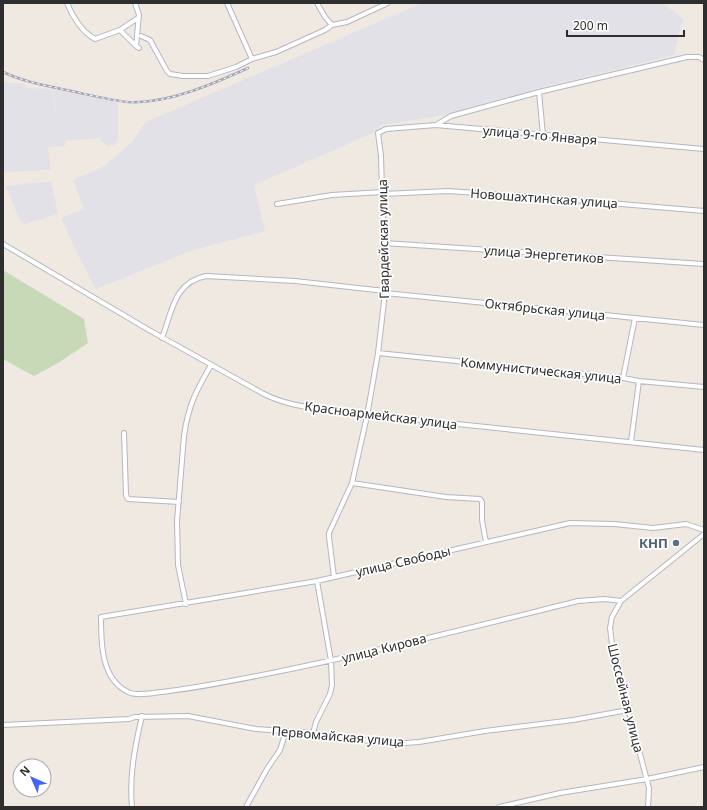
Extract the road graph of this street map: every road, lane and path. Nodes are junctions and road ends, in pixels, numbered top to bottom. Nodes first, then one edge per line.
1 (67, 3) edge
2 (135, 3) edge
3 (227, 3) edge
4 (317, 3) edge
5 (388, 3) edge
6 (138, 18) junction
7 (332, 25) junction
8 (120, 30) junction
9 (142, 36) dead end
10 (252, 59) junction
11 (704, 60) edge
12 (540, 92) junction
13 (436, 125) junction
14 (378, 133) joint
15 (543, 135) junction
16 (704, 149) edge
17 (383, 193) junction
18 (277, 204) dead end
19 (704, 211) edge
20 (384, 243) junction
21 (3, 244) edge
22 (704, 264) edge
23 (385, 292) junction
24 (635, 318) junction
25 (704, 325) edge
26 (162, 338) junction
27 (378, 353) junction
28 (211, 365) junction
29 (623, 378) junction
30 (639, 381) junction
31 (704, 387) edge
32 (367, 416) junction
33 (124, 433) dead end
34 (631, 442) junction
35 (704, 450) edge
36 (352, 484) junction
37 (179, 502) junction
38 (704, 530) edge
39 (704, 534) edge
40 (486, 542) junction
41 (334, 577) junction
42 (317, 581) junction
43 (621, 601) junction
44 (186, 604) junction
45 (101, 617) joint
46 (331, 661) junction
47 (628, 710) junction
48 (142, 716) junction
49 (3, 725) edge
50 (286, 731) junction
51 (313, 734) junction
52 (704, 767) edge
53 (647, 779) junction
54 (132, 807) edge
55 (246, 807) edge
56 (499, 807) edge
57 (648, 807) edge

1 - 8 street
2 - 6 street
3 - 10 street
4 - 7 street
5 - 7 street
6 - 8 street
6 - 8 street
7 - 10 street
9 - 10 street
11 - 12 street
12 - 13 street
12 - 15 street
13 - 14 street, улица 9-го Января
13 - 15 street, улица 9-го Января
14 - 17 street, Гвардейская улица
15 - 16 street, улица 9-го Января
17 - 18 street, Новошахтинская улица
17 - 19 street, Новошахтинская улица
17 - 20 street, Гвардейская улица
20 - 22 street, улица Энергетиков
20 - 23 street, Гвардейская улица
21 - 26 street, Красноармейская улица
23 - 24 street, Октябрьская улица
23 - 26 street, Октябрьская улица
23 - 27 street, Гвардейская улица
24 - 25 street, Октябрьская улица
24 - 29 street
26 - 28 street, Красноармейская улица
27 - 29 street, Коммунистическая улица
27 - 32 street, Гвардейская улица
28 - 32 street, Красноармейская улица
28 - 37 street
29 - 30 street, Коммунистическая улица
30 - 31 street, Коммунистическая улица
30 - 34 street
32 - 34 street, Красноармейская улица
32 - 36 street, Гвардейская улица
33 - 37 street
34 - 35 street, Красноармейская улица
36 - 40 street
36 - 41 street, Гвардейская улица
37 - 44 street
38 - 40 street, улица Свободы
39 - 43 street, Шоссейная улица
40 - 41 street, улица Свободы
41 - 42 street, улица Свободы
42 - 44 street, улица Свободы
42 - 46 street
43 - 46 street, улица Кирова
43 - 47 street, Шоссейная улица
44 - 45 street, улица Свободы
45 - 46 street, улица Кирова
46 - 51 street
47 - 51 street, Первомайская улица
47 - 53 street, Шоссейная улица
48 - 49 street, Первомайская улица
48 - 50 street, Первомайская улица
48 - 54 street
50 - 51 street, Первомайская улица
50 - 55 street
52 - 53 street
53 - 56 street
53 - 57 street, Шоссейная улица

